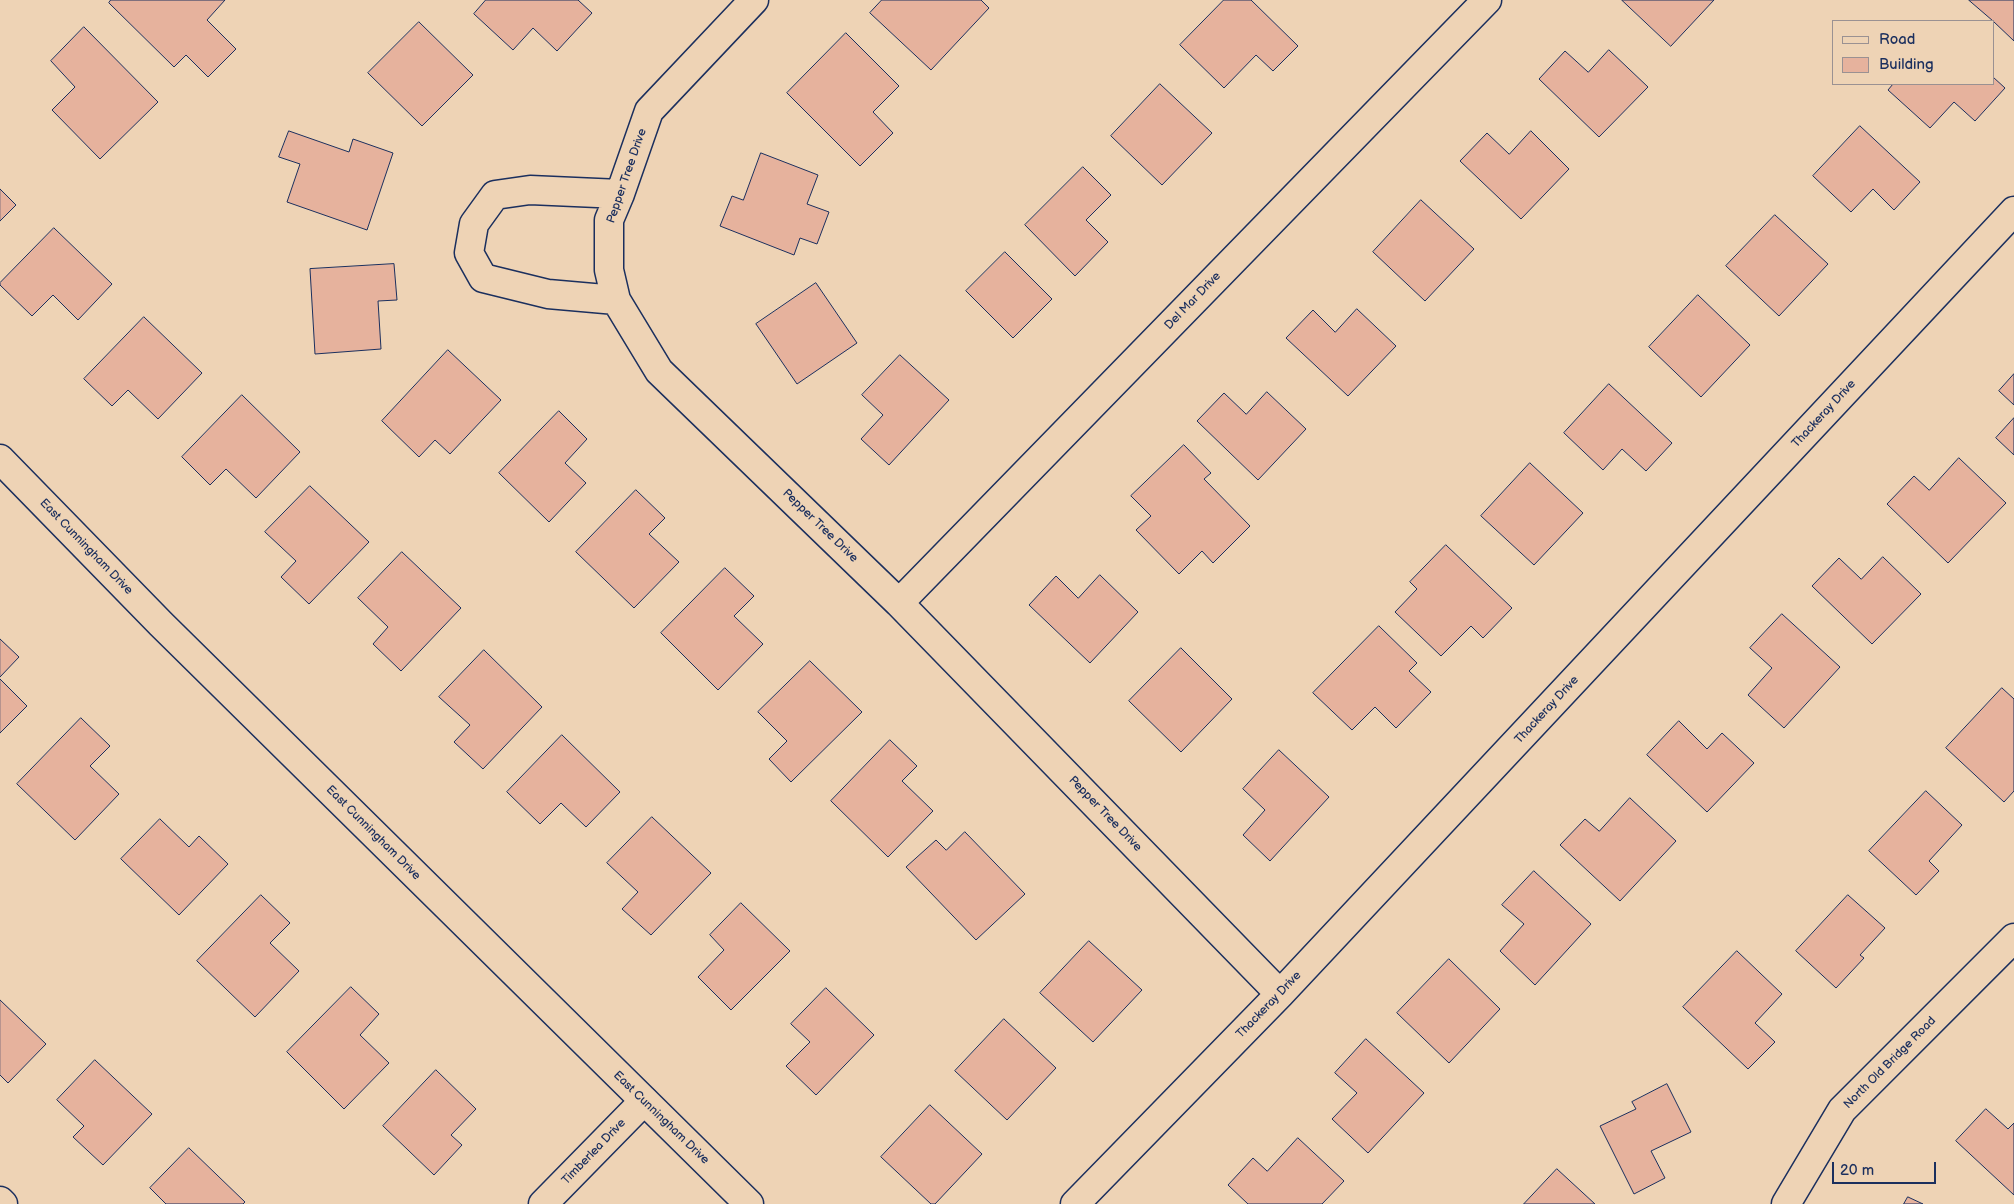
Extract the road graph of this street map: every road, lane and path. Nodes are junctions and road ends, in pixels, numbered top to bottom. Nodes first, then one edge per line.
1 (754, 0) edge
2 (1487, 0) edge
3 (620, 194) junction
4 (2014, 211) edge
5 (616, 300) junction
6 (0, 459) edge
7 (899, 603) junction
8 (2014, 938) edge
9 (1280, 994) junction
10 (644, 1101) junction
11 (0, 1201) edge
12 (3, 1204) edge
13 (543, 1204) edge
14 (749, 1204) edge
15 (1075, 1204) edge
16 (1786, 1204) edge

1 - 3 street, Pepper Tree Drive
2 - 7 street, Del Mar Drive
3 - 5 street, Pepper Tree Drive
3 - 5 street
4 - 9 street, Thackeray Drive
5 - 7 street, Pepper Tree Drive
6 - 10 street, East Cunningham Drive
7 - 9 street, Pepper Tree Drive
8 - 16 street, North Old Bridge Road
9 - 15 street, Thackeray Drive
10 - 13 street, Timberlea Drive
10 - 14 street, East Cunningham Drive
11 - 12 street

